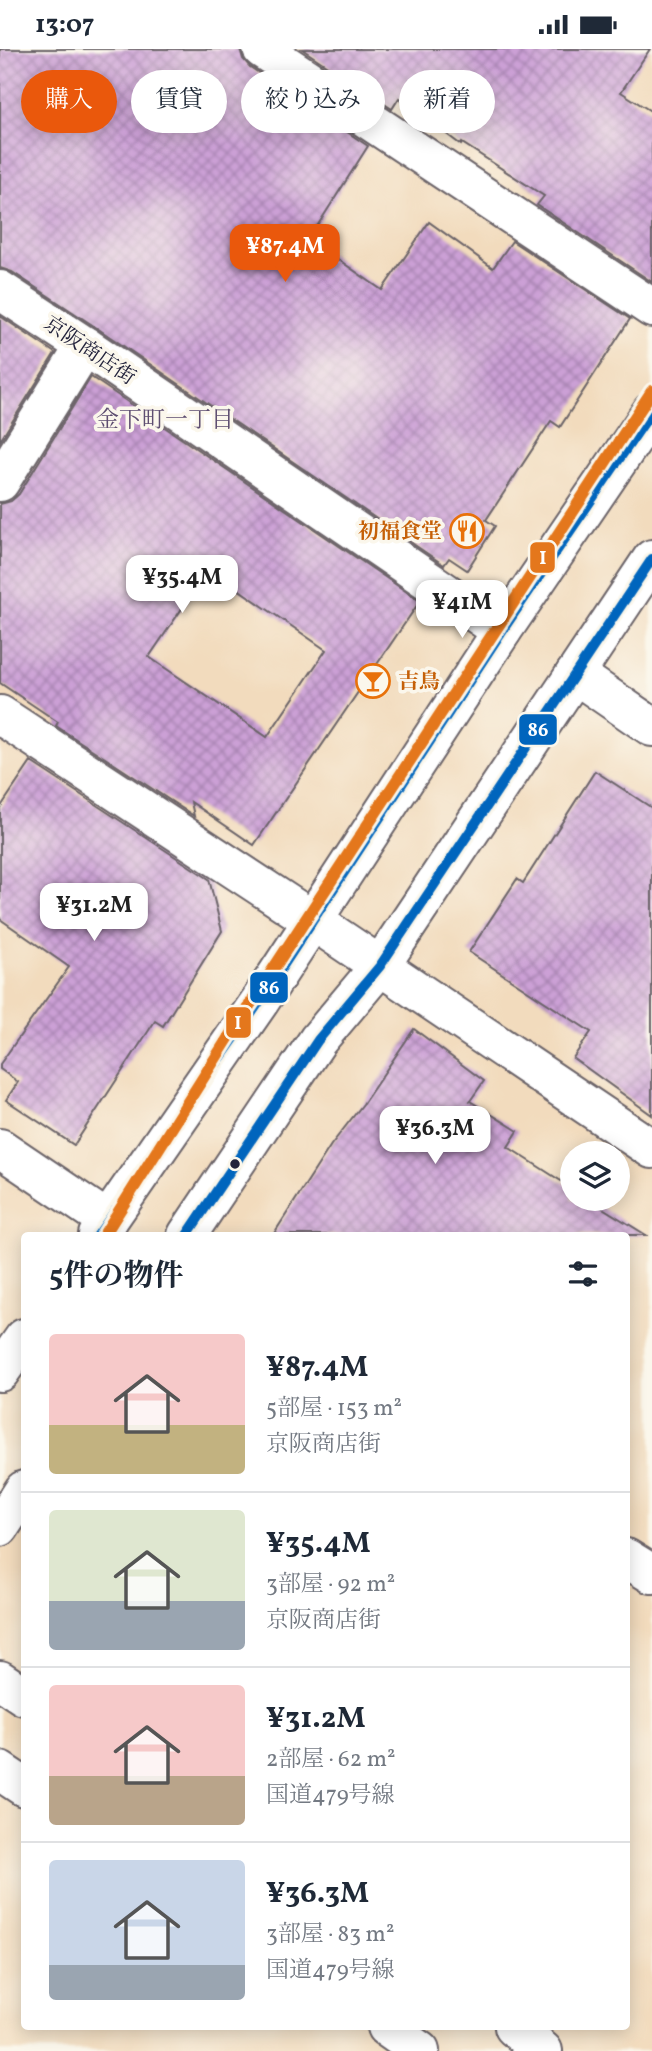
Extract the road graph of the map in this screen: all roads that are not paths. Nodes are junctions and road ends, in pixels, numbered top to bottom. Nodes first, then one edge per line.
1 (262, 49) edge
2 (0, 290) edge
3 (652, 308) edge
4 (85, 346) junction
5 (652, 411) edge
6 (0, 482) edge
7 (652, 559) edge
8 (502, 631) junction
9 (575, 674) junction
10 (0, 715) edge
11 (652, 727) edge
12 (312, 920) junction
13 (380, 965) junction
14 (0, 1148) edge
15 (652, 1149) edge
16 (103, 1228) edge
17 (189, 1232) edge
18 (21, 1342) edge
19 (0, 1372) edge
20 (21, 1495) edge
21 (0, 1527) edge
22 (630, 1560) edge
23 (652, 1574) edge
24 (0, 1680) edge
25 (21, 1694) edge
26 (0, 1771) edge
27 (21, 1785) edge
28 (390, 2030) edge
29 (518, 2030) edge
30 (420, 2051) edge
31 (543, 2051) edge

1 - 3 main road
2 - 4 main road, 京阪商店街
4 - 6 main road
4 - 8 main road, 京阪商店街
5 - 8 main road
7 - 9 main road
8 - 12 main road
9 - 11 main road
9 - 13 main road
10 - 12 main road
12 - 13 main road
12 - 16 main road
13 - 15 main road
13 - 17 main road
14 - 16 main road
18 - 19 main road
20 - 21 main road
22 - 23 main road
24 - 25 main road
26 - 27 main road
28 - 30 main road
29 - 31 main road

